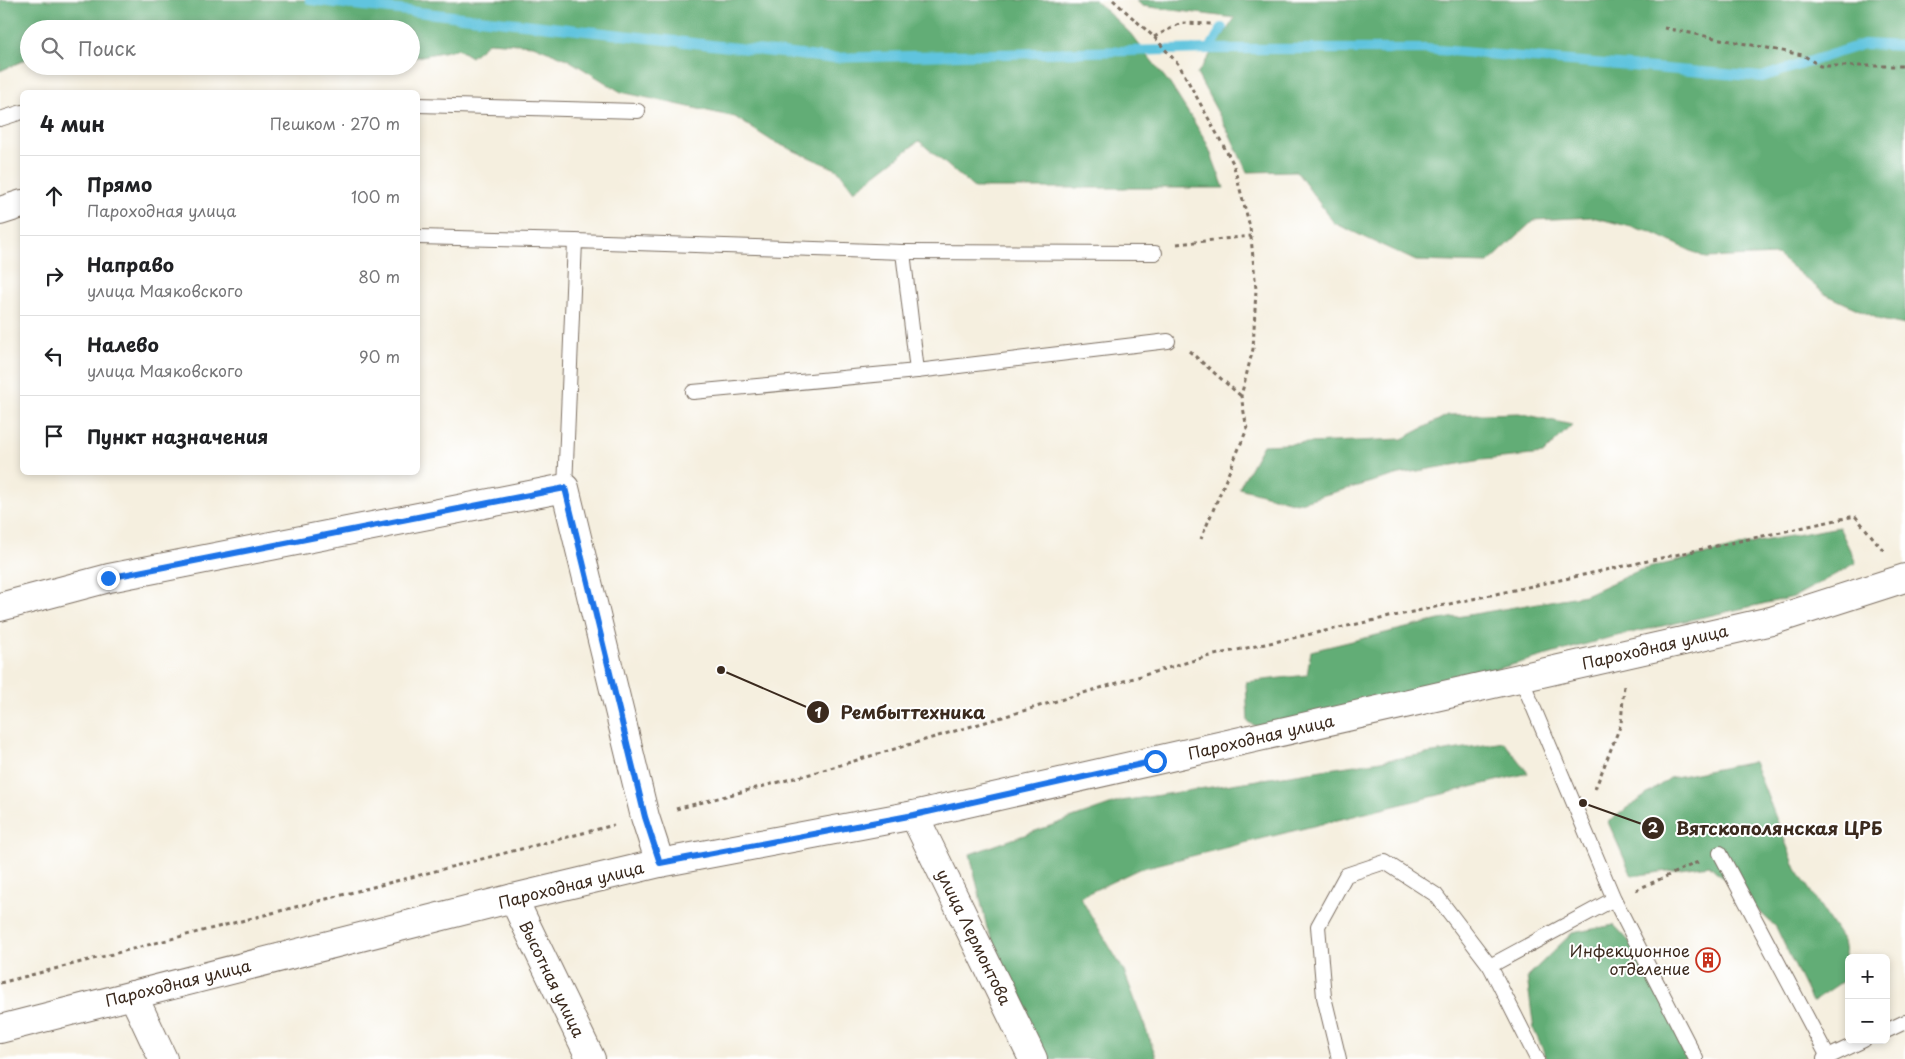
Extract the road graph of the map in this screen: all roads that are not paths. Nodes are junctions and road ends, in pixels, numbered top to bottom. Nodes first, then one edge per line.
1 (420, 105) edge
2 (638, 111) dead end
3 (20, 113) edge
4 (0, 119) edge
5 (20, 205) edge
6 (0, 211) edge
7 (420, 237) edge
8 (575, 242) junction
9 (903, 252) junction
10 (1155, 254) road end
11 (1168, 341) road end
12 (917, 371) junction
13 (693, 392) dead end
14 (565, 488) junction
15 (1905, 578) edge
16 (0, 606) edge
17 (1521, 678) junction
18 (914, 815) junction
19 (1720, 852) road end
20 (660, 863) junction
21 (513, 898) junction
22 (1614, 900) junction
23 (1490, 966) junction
24 (133, 995) junction
25 (1905, 1022) edge
26 (0, 1029) edge
27 (1890, 1029) edge
28 (1856, 1044) edge
29 (1826, 1058) edge
30 (164, 1059) edge
31 (591, 1059) edge
32 (1033, 1059) edge
33 (1339, 1059) edge
34 (1537, 1059) edge
35 (1696, 1059) edge

1 - 2 lane
3 - 4 lane
5 - 6 street
7 - 8 lane
8 - 9 lane
8 - 14 lane
9 - 10 lane
9 - 12 lane
11 - 12 lane
12 - 13 lane
14 - 16 street
14 - 20 street
15 - 17 street, Пароходная улица
17 - 18 street, Пароходная улица
17 - 22 lane
18 - 20 street, Пароходная улица
18 - 32 street, улица Лермонтова
19 - 29 lane
20 - 21 street, Пароходная улица
21 - 24 street, Пароходная улица
21 - 31 street, Высотная улица
22 - 23 lane
22 - 35 lane
23 - 33 lane
23 - 34 lane
24 - 26 street, Пароходная улица
24 - 30 street
25 - 27 lane
28 - 29 lane

